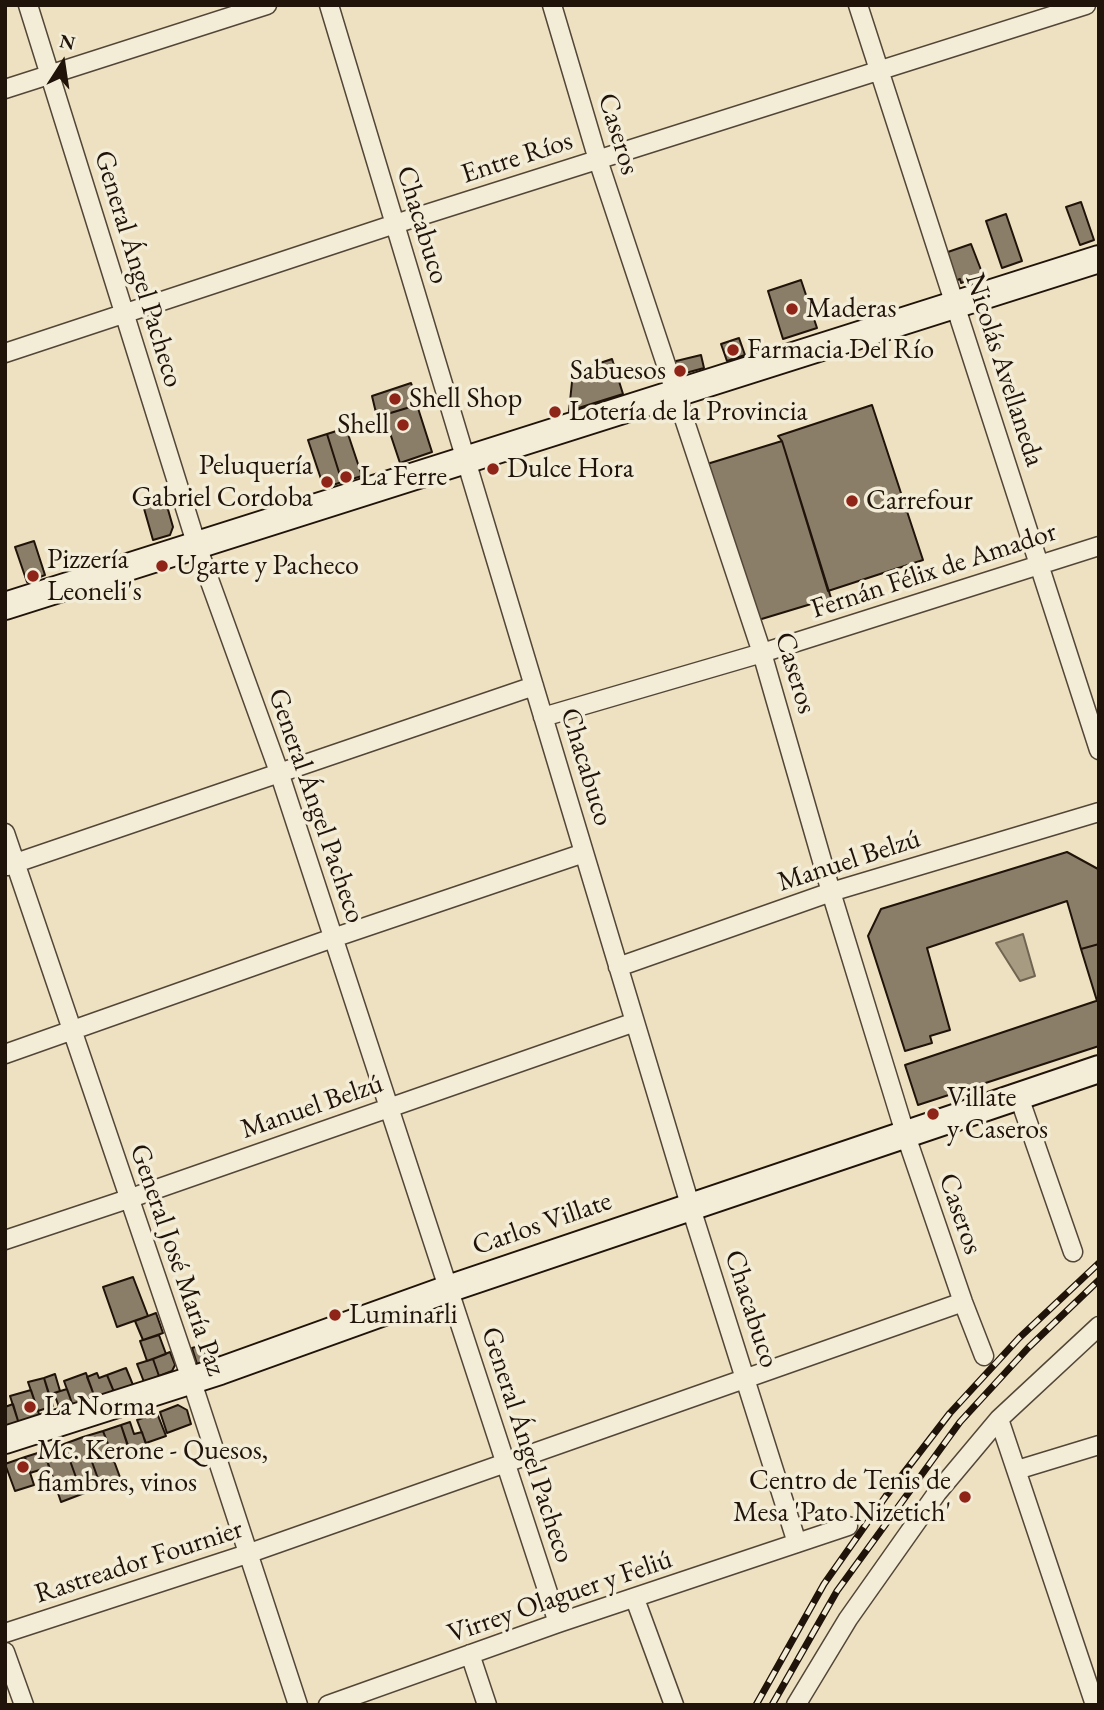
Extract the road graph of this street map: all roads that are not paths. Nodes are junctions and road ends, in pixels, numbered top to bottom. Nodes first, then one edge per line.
1 (28, 5) edge
2 (267, 5) edge
3 (329, 5) edge
4 (552, 5) edge
5 (858, 5) edge
6 (1086, 5) edge
7 (881, 71) junction
8 (50, 74) junction
9 (5, 89) edge
10 (598, 160) junction
11 (395, 224) junction
12 (1099, 259) edge
13 (955, 305) junction
14 (125, 314) junction
15 (5, 353) edge
16 (675, 395) junction
17 (466, 461) junction
18 (197, 546) junction
19 (1099, 546) edge
20 (1040, 566) junction
21 (5, 606) edge
22 (762, 653) junction
23 (534, 686) junction
24 (543, 717) junction
25 (1099, 750) edge
26 (279, 772) junction
27 (1099, 812) edge
28 (5, 834) edge
29 (584, 853) junction
30 (10, 865) edge
31 (831, 892) junction
32 (333, 938) junction
33 (618, 967) junction
34 (635, 1022) junction
35 (72, 1031) junction
36 (5, 1054) edge
37 (1099, 1069) edge
38 (1019, 1097) junction
39 (389, 1108) junction
40 (905, 1133) junction
41 (128, 1199) junction
42 (691, 1208) junction
43 (5, 1240) edge
44 (1073, 1252) dead end
45 (448, 1289) junction
46 (963, 1302) junction
47 (1099, 1326) edge
48 (984, 1356) dead end
49 (746, 1378) junction
50 (191, 1379) junction
51 (999, 1419) junction
52 (5, 1440) edge
53 (1099, 1444) edge
54 (505, 1463) junction
55 (1017, 1470) junction
56 (848, 1526) dead end
57 (797, 1544) junction
58 (247, 1554) junction
59 (635, 1599) junction
60 (558, 1623) junction
61 (5, 1633) edge
62 (5, 1651) edge
63 (470, 1654) junction
64 (24, 1705) edge
65 (298, 1705) edge
66 (328, 1705) edge
67 (487, 1705) edge
68 (674, 1705) edge
69 (796, 1705) edge
70 (1095, 1705) edge

1 - 8 street, General Ángel Pacheco
2 - 8 street
3 - 11 street, Chacabuco
4 - 10 street, Caseros
5 - 7 street, Nicolás Avellaneda
6 - 7 street, Entre Ríos
7 - 10 street, Entre Ríos
7 - 13 street, Nicolás Avellaneda
8 - 9 street
8 - 14 street, General Ángel Pacheco
10 - 11 street, Entre Ríos
10 - 16 street, Caseros
11 - 14 street, Entre Ríos
11 - 17 street, Chacabuco
12 - 13 street
13 - 16 street
13 - 20 street, Nicolás Avellaneda
14 - 15 street, Entre Ríos
14 - 18 street, General Ángel Pacheco
16 - 17 street
16 - 22 street, Caseros
17 - 18 street
17 - 23 street, Chacabuco
18 - 21 street
18 - 26 street, General Ángel Pacheco
19 - 20 street, Fernán Félix de Amador
20 - 22 street, Fernán Félix de Amador
20 - 25 street, Nicolás Avellaneda
22 - 24 street, Fernán Félix de Amador
22 - 31 street, Caseros
23 - 24 street, Chacabuco
23 - 26 street
24 - 29 street, Chacabuco
26 - 30 street
26 - 32 street, General Ángel Pacheco
27 - 31 street, Manuel Belzú
28 - 30 street, General José María Paz
29 - 32 street
29 - 33 street, Chacabuco
30 - 35 street, General José María Paz
31 - 33 street, Manuel Belzú
31 - 40 street, Caseros
32 - 35 street
32 - 39 street, General Ángel Pacheco
33 - 34 street, Chacabuco
34 - 39 street, Manuel Belzú
34 - 42 street, Chacabuco
35 - 36 street
35 - 41 street, General José María Paz
37 - 38 street, Carlos Villate
38 - 40 street, Carlos Villate
38 - 44 street
39 - 41 street, Manuel Belzú
39 - 45 street, General Ángel Pacheco
40 - 42 street, Carlos Villate
40 - 46 street, Caseros
41 - 43 street, Manuel Belzú
41 - 50 street, General José María Paz
42 - 45 street, Carlos Villate
42 - 49 street, Chacabuco
45 - 50 street, Carlos Villate
45 - 54 street, General Ángel Pacheco
46 - 48 street, Caseros
46 - 49 street, Rastreador Fournier
47 - 51 street
49 - 54 street, Rastreador Fournier
49 - 57 street, Chacabuco
50 - 52 street, Carlos Villate
50 - 58 street, General José María Paz
51 - 55 street
51 - 69 street
53 - 55 street
54 - 58 street, Rastreador Fournier
54 - 60 street, General Ángel Pacheco
55 - 70 street
56 - 57 street, Virrey Olaguer y Feliú
57 - 59 street, Virrey Olaguer y Feliú
58 - 61 street, Rastreador Fournier
58 - 65 street, General José María Paz
59 - 60 street, Virrey Olaguer y Feliú
59 - 68 street
60 - 63 street, Virrey Olaguer y Feliú
62 - 64 street
63 - 66 street, Virrey Olaguer y Feliú
63 - 67 street

